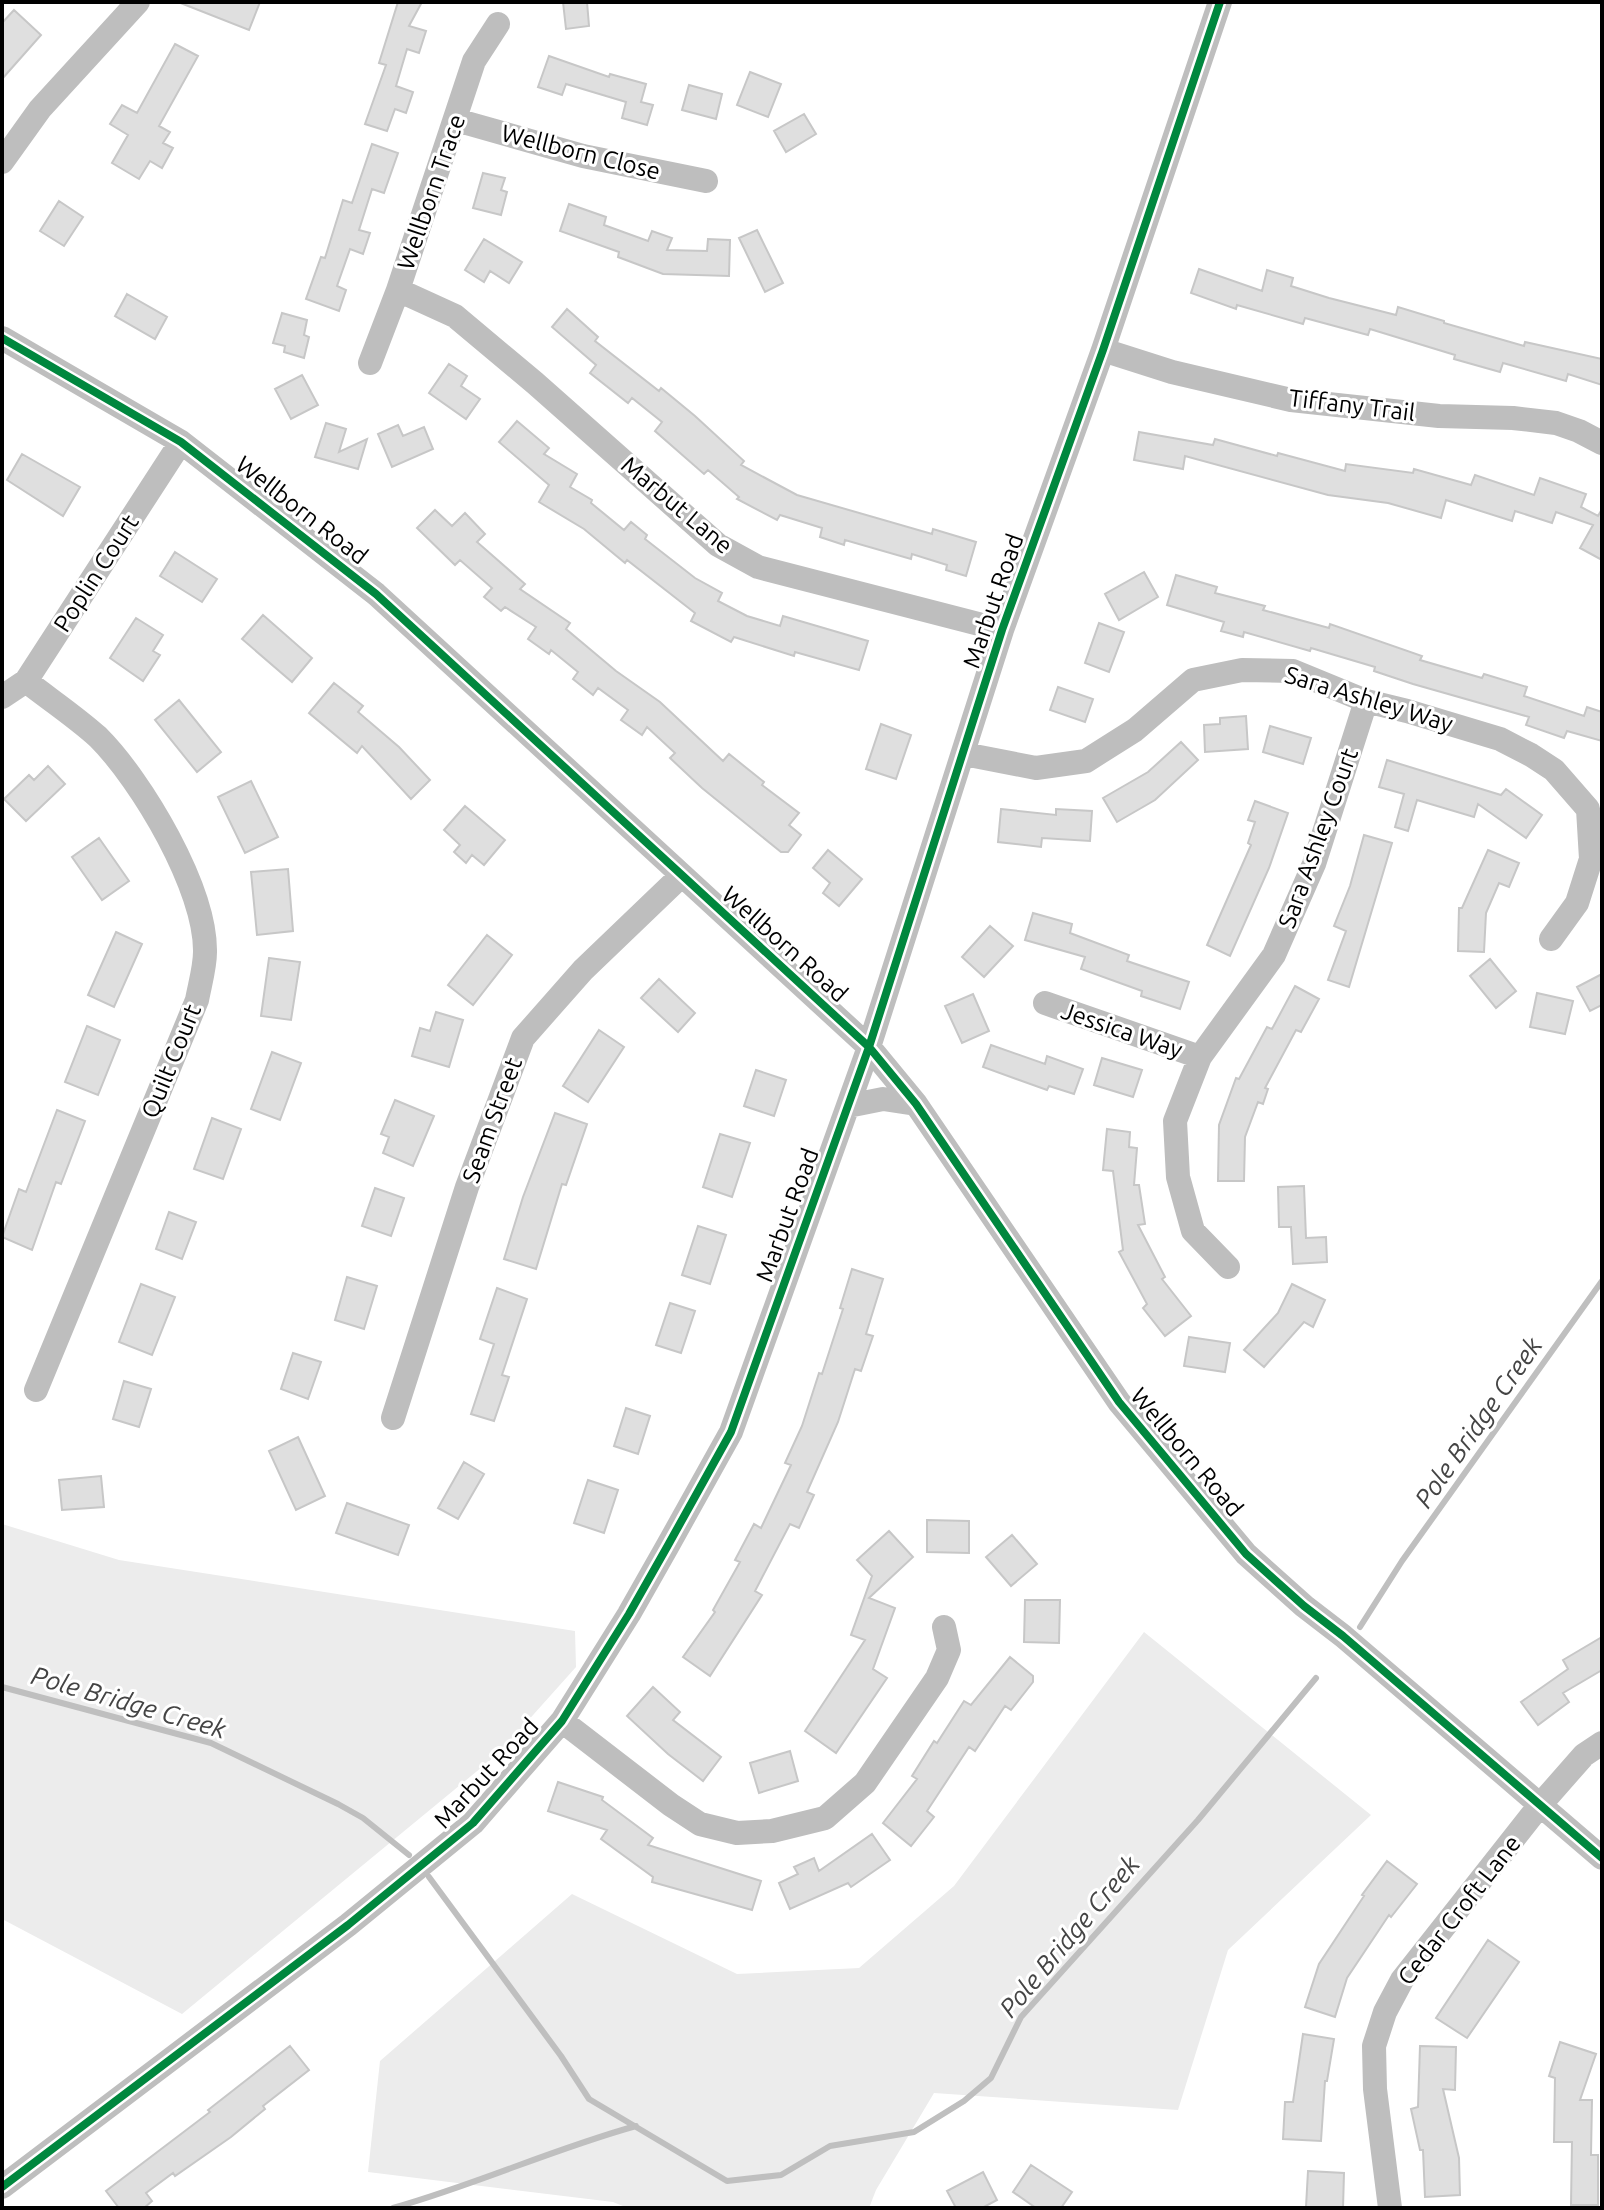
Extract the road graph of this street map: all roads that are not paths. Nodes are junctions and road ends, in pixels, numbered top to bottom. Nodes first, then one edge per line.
1 (138, 2) edge
2 (1220, 2) edge
3 (498, 24) dead end
4 (456, 120) junction
5 (2, 162) edge
6 (706, 181) dead end
7 (398, 290) junction
8 (2, 338) edge
9 (1103, 350) junction
10 (370, 363) dead end
11 (181, 442) junction
12 (1602, 443) edge
13 (1002, 630) junction
14 (26, 681) junction
15 (2, 697) edge
16 (1366, 701) junction
17 (964, 754) junction
18 (681, 876) junction
19 (1551, 939) dead end
20 (1045, 1003) dead end
21 (869, 1047) junction
22 (1200, 1057) junction
23 (916, 1104) junction
24 (848, 1106) junction
25 (1228, 1267) dead end
26 (36, 1390) dead end
27 (393, 1418) dead end
28 (944, 1627) dead end
29 (562, 1721) junction
30 (1602, 1743) edge
31 (1540, 1805) junction
32 (1602, 1858) edge
33 (2, 2187) edge
34 (1390, 2208) edge

1 - 5 street
2 - 9 street, Marbut Road
3 - 4 street, Wellborn Trace
4 - 6 street, Wellborn Close
4 - 7 street, Wellborn Trace
7 - 10 street, Wellborn Trace
7 - 13 street, Marbut Lane
8 - 11 street, Wellborn Road
9 - 12 street, Tiffany Trail
9 - 13 street, Marbut Road
11 - 14 street, Poplin Court
11 - 18 street, Wellborn Road
13 - 17 street, Marbut Road
14 - 15 street, Poplin Court
14 - 26 street, Quilt Court
16 - 17 street, Sara Ashley Way
16 - 19 street, Sara Ashley Way
16 - 22 street, Sara Ashley Court
17 - 21 street, Marbut Road
18 - 21 street, Wellborn Road
18 - 27 street, Seam Street
20 - 22 street, Jessica Way
21 - 23 street, Wellborn Road
21 - 24 street, Marbut Road
22 - 25 street, Sara Ashley Court
23 - 24 street
23 - 31 street, Wellborn Road
24 - 29 street, Marbut Road
28 - 29 street
29 - 33 street, Marbut Road
30 - 31 street, Cedar Croft Lane
31 - 32 street, Wellborn Road
31 - 34 street, Cedar Croft Lane

